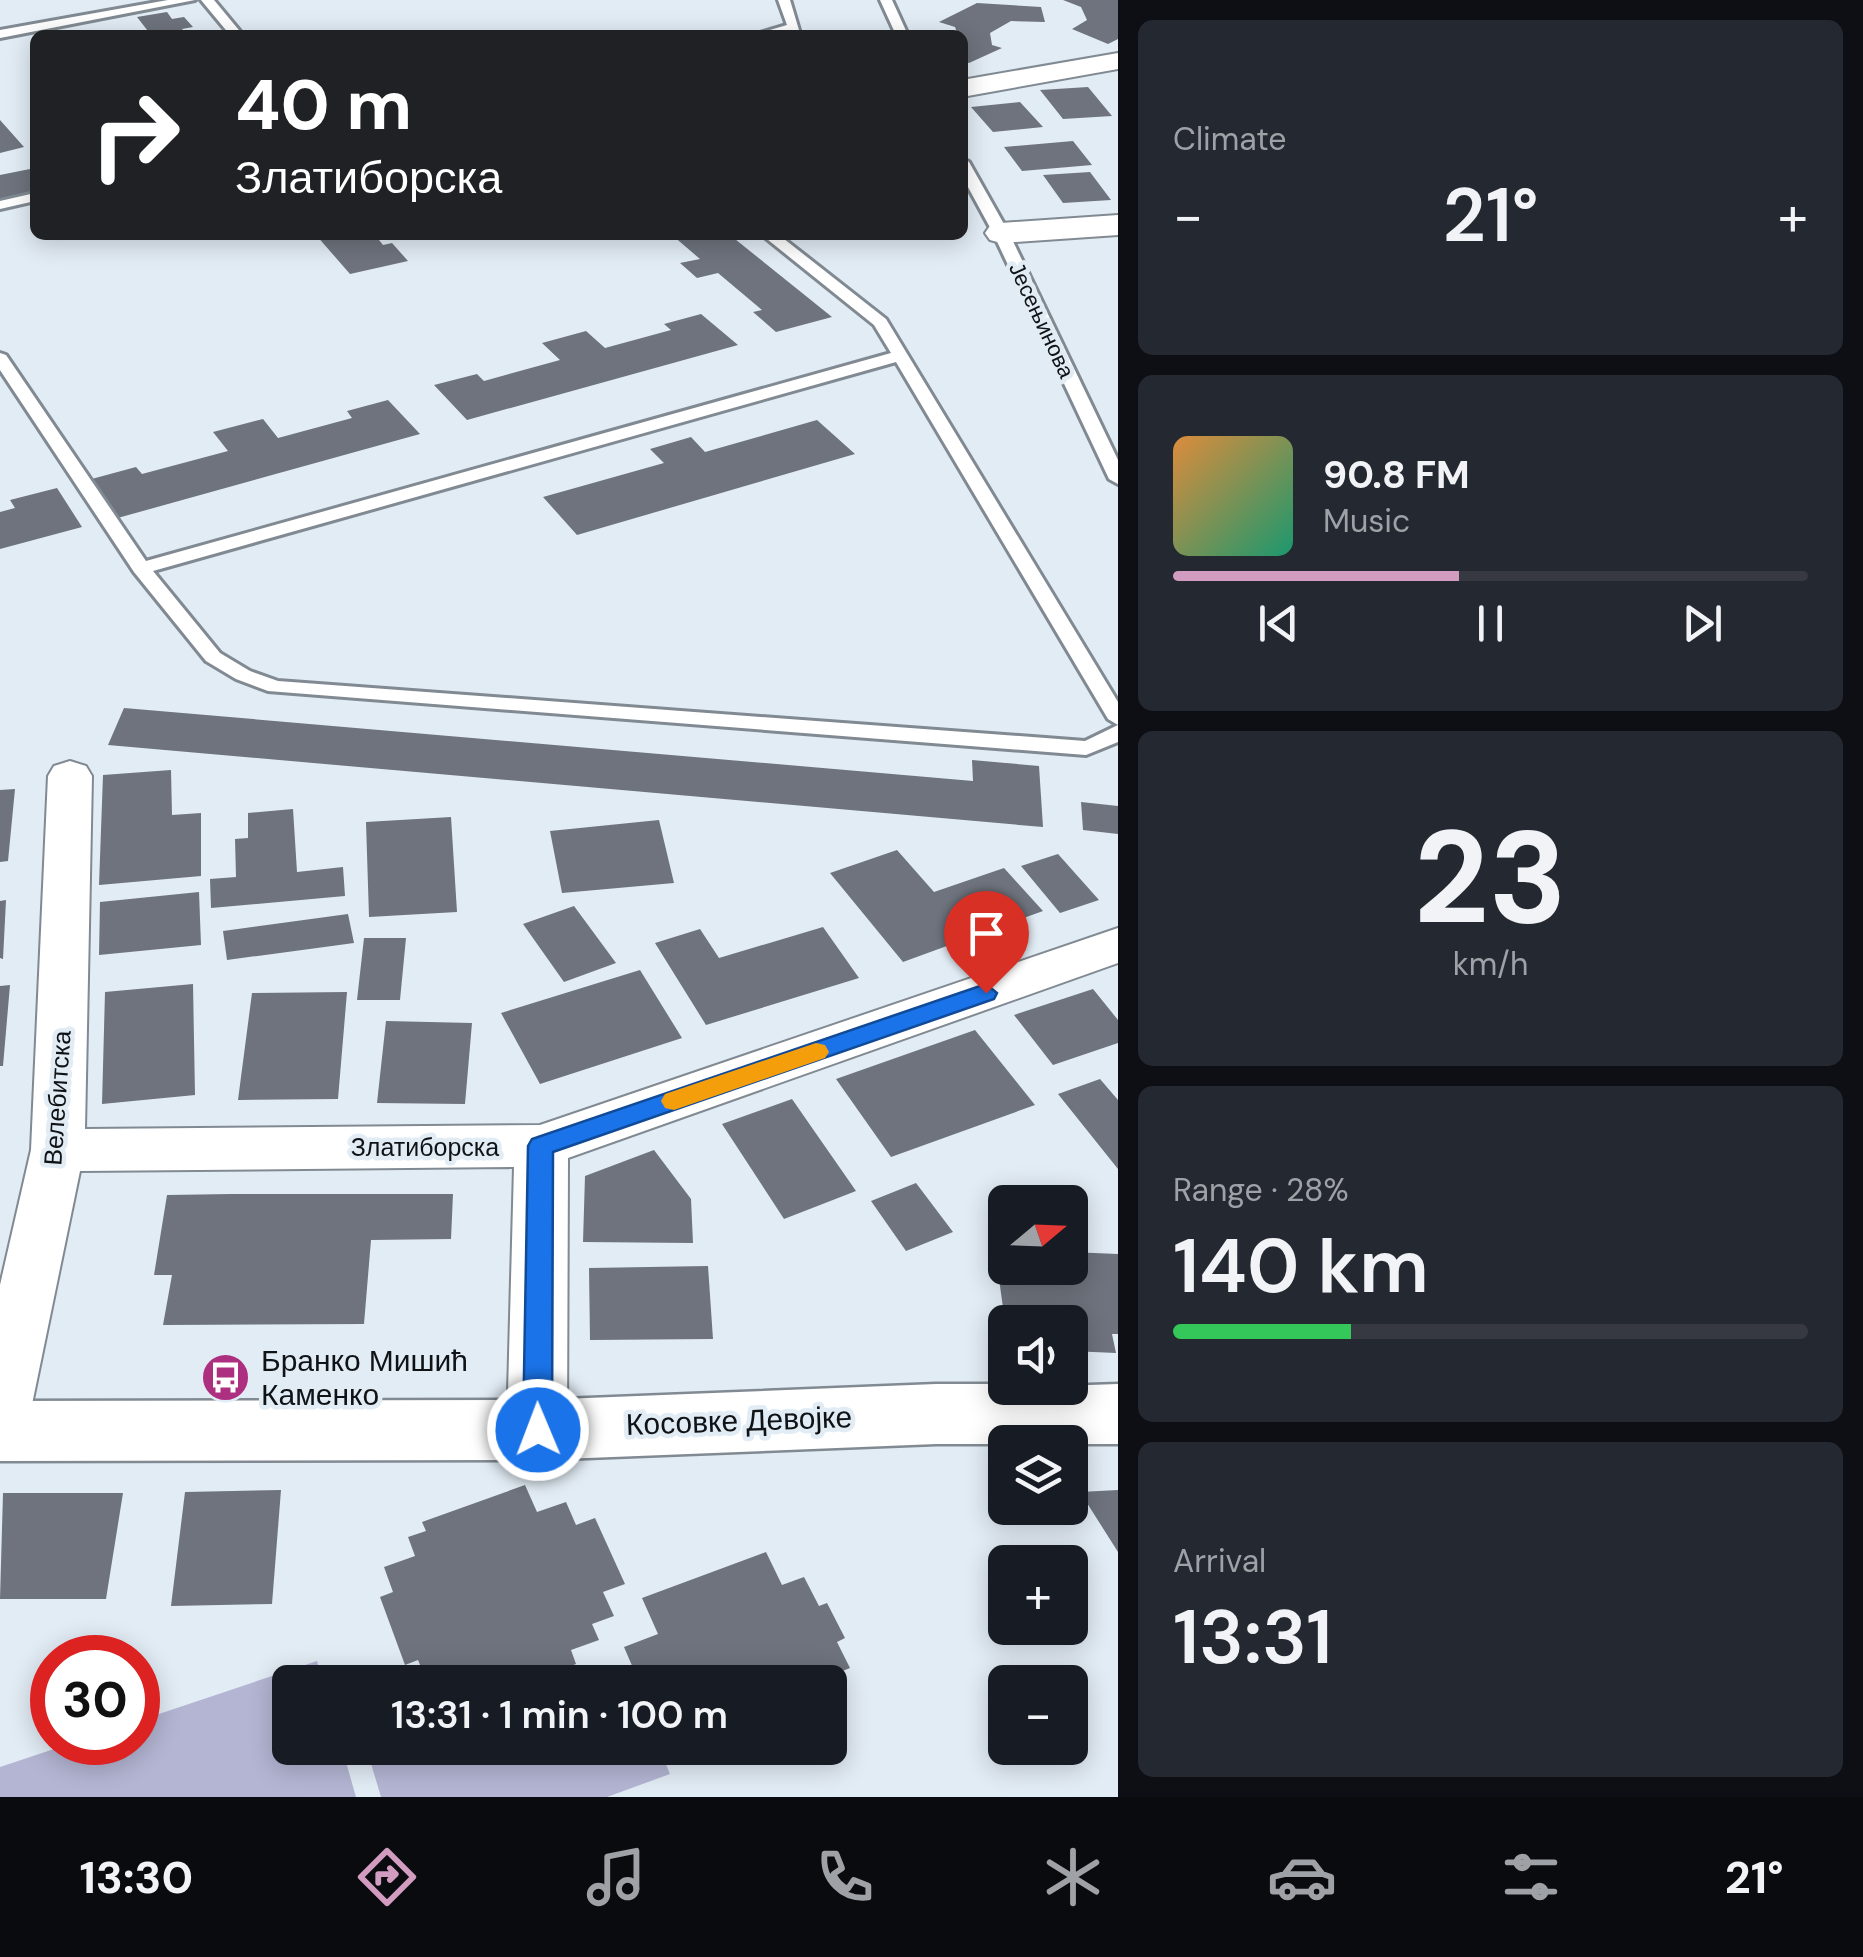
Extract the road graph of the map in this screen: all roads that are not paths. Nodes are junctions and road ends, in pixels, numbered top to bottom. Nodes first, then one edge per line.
1 (189, 0) edge
2 (207, 0) edge
3 (784, 0) edge
4 (886, 0) edge
5 (234, 30) edge
6 (781, 30) edge
7 (900, 30) edge
8 (0, 34) edge
9 (1118, 61) edge
10 (968, 88) edge
11 (968, 173) edge
12 (30, 199) edge
13 (0, 205) edge
14 (1118, 225) edge
15 (1002, 234) junction
16 (776, 240) edge
17 (900, 356) junction
18 (0, 358) edge
19 (1118, 480) edge
20 (141, 568) junction
21 (1118, 719) edge
22 (1118, 732) edge
23 (70, 776) dead end
24 (1118, 945) edge
25 (541, 1146) junction
26 (58, 1150) junction
27 (0, 1414) edge
28 (1118, 1414) edge
29 (538, 1430) junction
30 (0, 1431) edge

1 - 8 lane
2 - 5 lane
3 - 6 lane
4 - 7 lane
9 - 10 street
11 - 15 lane, Јесењинова
12 - 13 lane
14 - 15 street
15 - 19 lane, Јесењинова
16 - 17 lane
17 - 20 lane
17 - 21 lane
18 - 20 lane
20 - 22 lane
23 - 26 street, Велебитска
24 - 25 street, Златиборска
25 - 26 street, Златиборска
25 - 29 street
26 - 27 street, Велебитска
28 - 29 street, Косовке Девојке
29 - 30 street, Косовке Девојке

